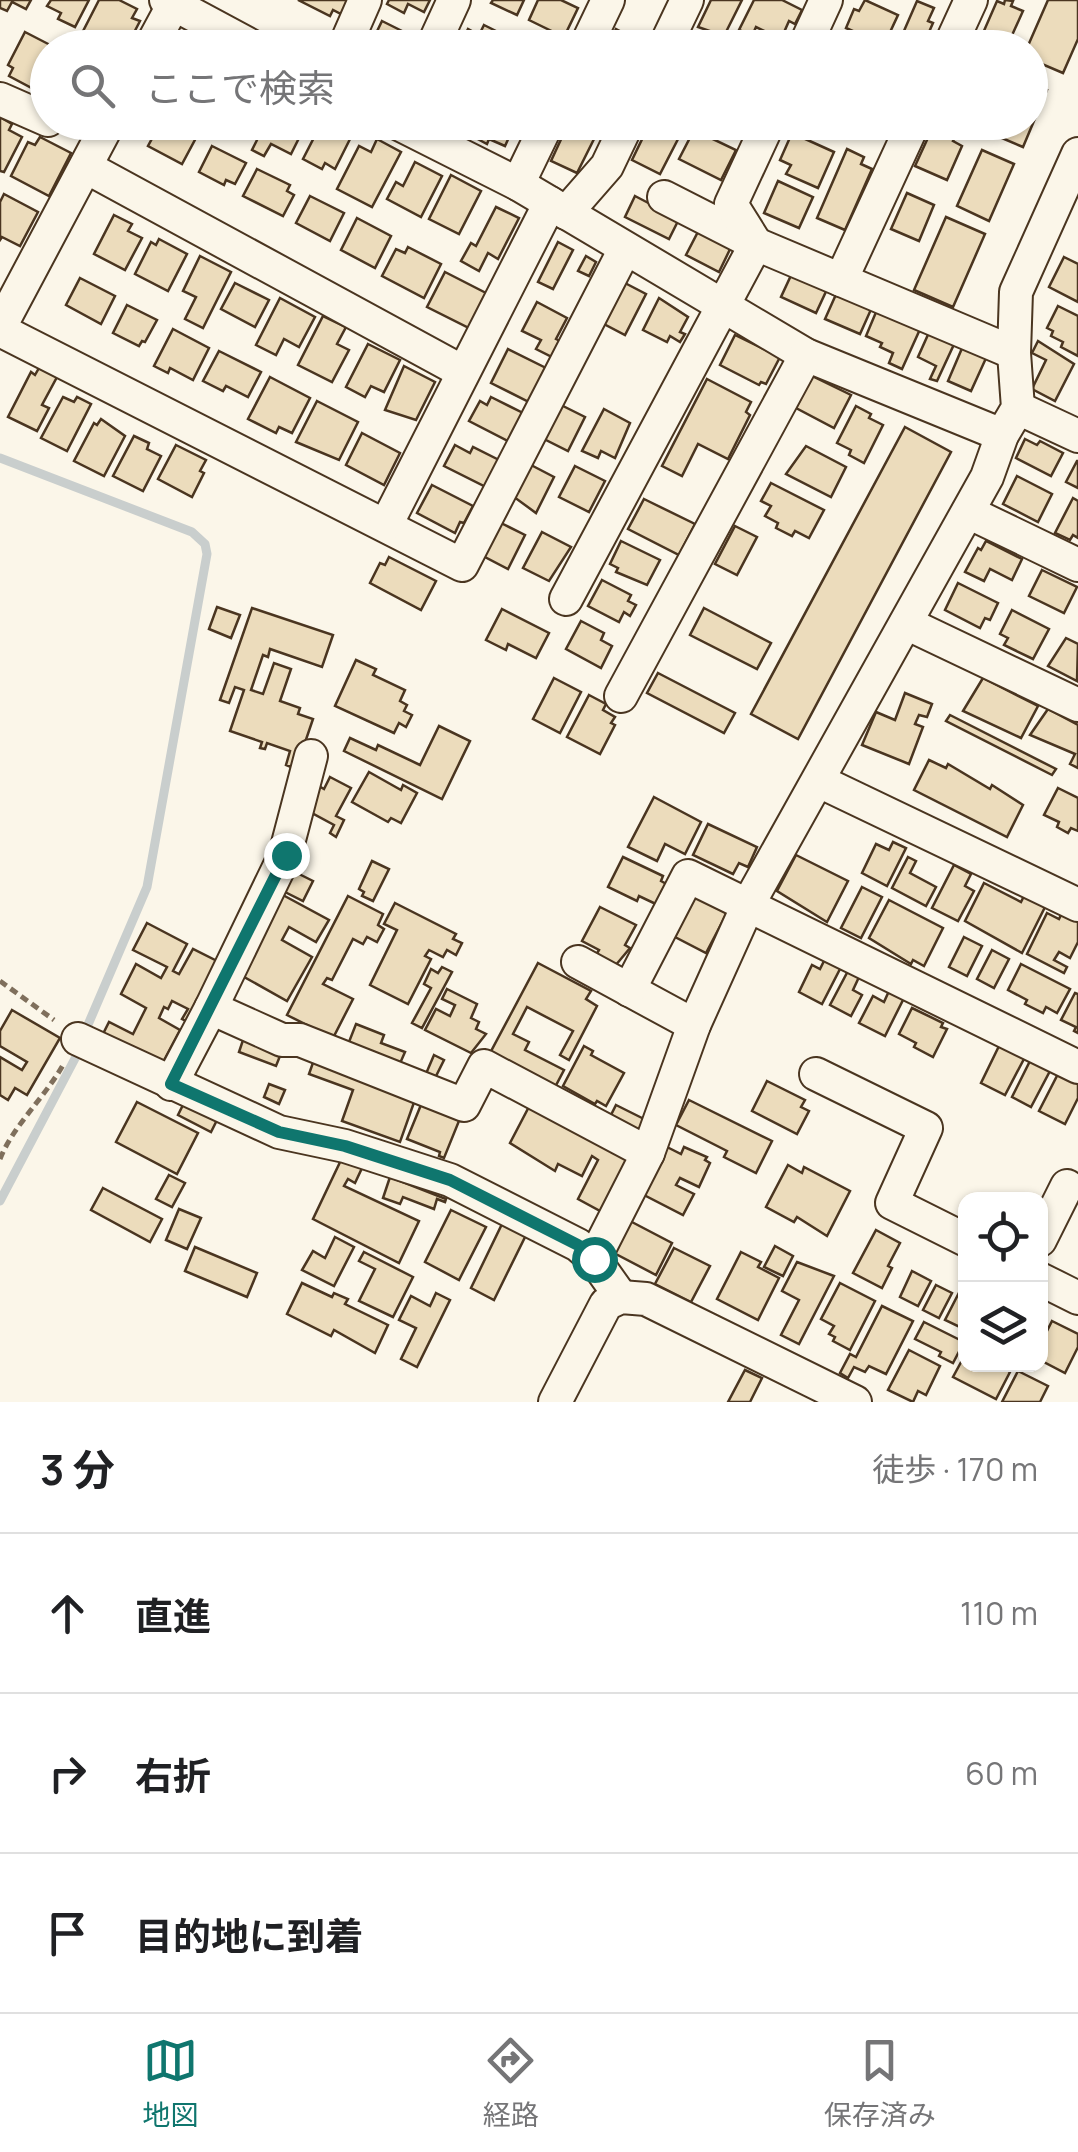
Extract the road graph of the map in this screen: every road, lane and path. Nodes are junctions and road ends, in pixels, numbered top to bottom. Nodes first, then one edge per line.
1 (365, 0) edge
2 (454, 0) edge
3 (608, 0) edge
4 (687, 0) edge
5 (826, 0) edge
6 (971, 0) edge
7 (172, 1) edge
8 (158, 30) edge
9 (223, 30) edge
10 (352, 30) edge
11 (440, 30) edge
12 (594, 30) edge
13 (673, 30) edge
14 (812, 30) edge
15 (957, 30) edge
16 (0, 99) edge
17 (30, 112) edge
18 (430, 140) edge
19 (539, 140) edge
20 (619, 140) edge
21 (761, 140) edge
22 (906, 140) edge
23 (98, 144) edge
24 (1078, 154) edge
25 (518, 184) junction
26 (664, 198) dead end
27 (558, 208) junction
28 (756, 244) junction
29 (625, 249) junction
30 (13, 273) edge
31 (841, 280) junction
32 (722, 307) junction
33 (0, 329) edge
34 (1014, 353) junction
35 (806, 354) junction
36 (464, 372) junction
37 (1010, 421) junction
38 (1078, 436) edge
39 (968, 512) junction
40 (386, 525) junction
41 (1078, 564) edge
42 (566, 599) dead end
43 (906, 623) junction
44 (621, 696) dead end
45 (1078, 704) edge
46 (310, 756) dead end
47 (819, 781) junction
48 (749, 903) junction
49 (1078, 905) edge
50 (578, 962) dead end
51 (0, 981) edge
52 (628, 990) junction
53 (211, 1008) junction
54 (694, 1024) junction
55 (78, 1039) junction
56 (1078, 1068) edge
57 (816, 1074) dead end
58 (171, 1084) junction
59 (648, 1152) junction
60 (0, 1158) edge
61 (1066, 1186) dead end
62 (1048, 1223) edge
63 (958, 1236) edge
64 (594, 1259) junction
65 (1046, 1282) edge
66 (1078, 1298) edge
67 (614, 1300) junction
68 (555, 1402) edge
69 (855, 1402) edge

1 - 10 street
2 - 11 street
3 - 12 street
4 - 13 street
5 - 14 street
6 - 15 street
7 - 8 street
7 - 9 street
16 - 17 street
18 - 25 street
19 - 25 street
20 - 27 street
21 - 28 street
22 - 31 street
23 - 30 street
23 - 36 street
24 - 34 street
25 - 27 street
26 - 28 street
27 - 29 street
27 - 36 street
28 - 31 street
28 - 32 street
29 - 32 street
29 - 40 street
30 - 33 street
31 - 34 street
32 - 35 street
32 - 42 street
33 - 40 street
34 - 37 street
35 - 37 street
35 - 44 street
36 - 40 street
37 - 38 street
37 - 39 street
39 - 41 street
39 - 43 street
43 - 45 street
43 - 47 street
46 - 53 street
47 - 48 street
47 - 49 street
48 - 52 street
48 - 54 street
48 - 56 street
50 - 52 street
51 - 55 path
52 - 54 street
53 - 58 street
53 - 59 street
54 - 59 street
55 - 58 street
55 - 60 path
57 - 63 street
58 - 64 street
59 - 64 street
61 - 62 street
64 - 67 street
65 - 66 street
67 - 68 street
67 - 69 street

